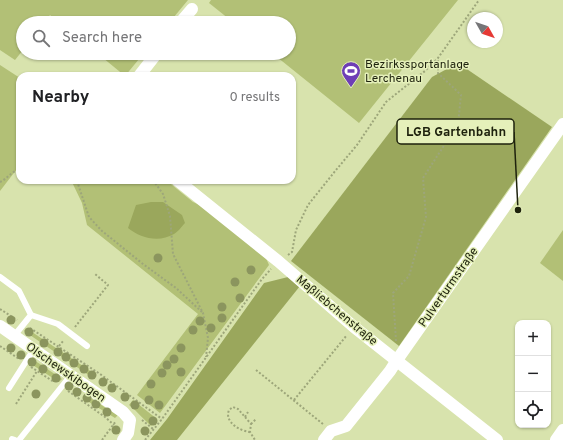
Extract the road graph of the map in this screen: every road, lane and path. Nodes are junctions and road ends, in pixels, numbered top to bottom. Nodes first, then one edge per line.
1 (479, 0) edge
2 (192, 9) dead end
3 (186, 16) edge
4 (438, 58) junction
5 (152, 60) edge
6 (142, 72) edge
7 (563, 124) edge
8 (16, 170) edge
9 (0, 182) edge
10 (78, 184) edge
11 (156, 184) edge
12 (182, 184) edge
13 (278, 261) junction
14 (95, 274) dead end
15 (0, 277) edge
16 (0, 309) edge
17 (203, 313) junction
18 (31, 314) junction
19 (23, 324) junction
20 (0, 326) edge
21 (354, 327) junction
22 (70, 333) junction
23 (14, 336) junction
24 (59, 346) junction
25 (87, 346) dead end
26 (34, 349) junction
27 (206, 358) junction
28 (397, 360) junction
29 (256, 370) dead end
30 (38, 371) dead end
31 (71, 375) junction
32 (9, 388) dead end
33 (294, 400) junction
34 (16, 404) dead end
35 (248, 412) dead end
36 (245, 417) junction
37 (162, 419) junction
38 (256, 419) dead end
39 (251, 424) junction
40 (114, 425) dead end
41 (563, 430) edge
42 (250, 432) junction
43 (328, 436) edge
44 (254, 439) edge
45 (19, 440) edge
46 (102, 440) edge
47 (123, 440) edge
48 (145, 440) edge
49 (251, 440) edge
50 (497, 440) edge
51 (556, 440) edge

1 - 4 path
2 - 3 street
4 - 13 path
4 - 28 path
5 - 6 street
7 - 28 street, Pulverturmstraße
8 - 9 path
10 - 17 path
11 - 17 path
12 - 13 street, Maßliebchenstraße
13 - 21 street, Maßliebchenstraße
13 - 27 path
14 - 22 path
15 - 18 lane
16 - 19 path
17 - 27 path
18 - 19 lane
18 - 22 lane
19 - 23 lane
19 - 24 path
20 - 23 street, Olschewskibogen
21 - 28 street, Maßliebchenstraße
21 - 33 path
22 - 24 path
22 - 25 lane
23 - 26 street, Olschewskibogen
24 - 37 path
26 - 31 street, Olschewskibogen
26 - 32 lane
27 - 37 path
28 - 43 street, Pulverturmstraße
28 - 50 street, Maßliebchenstraße
29 - 33 path
30 - 34 path
31 - 45 lane
31 - 47 street, Olschewskibogen
33 - 43 path
35 - 36 path
36 - 39 path
36 - 42 path
37 - 48 path
38 - 39 path
39 - 42 path
40 - 46 path
41 - 51 street
42 - 44 path
44 - 49 path

